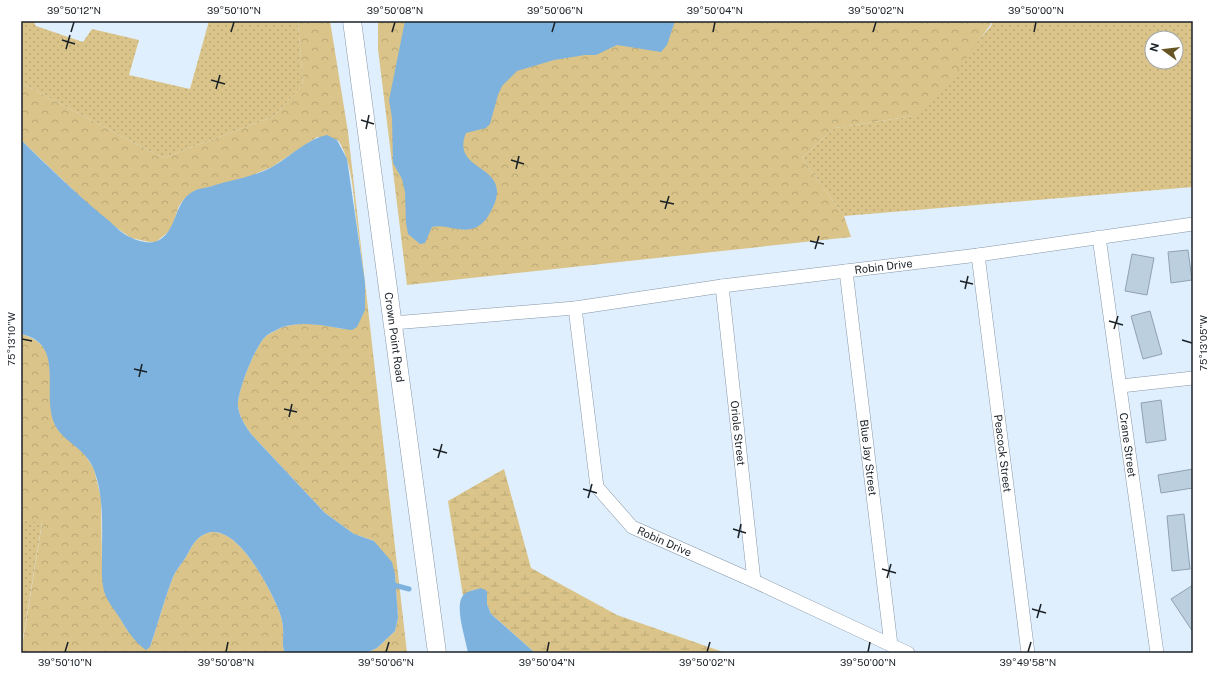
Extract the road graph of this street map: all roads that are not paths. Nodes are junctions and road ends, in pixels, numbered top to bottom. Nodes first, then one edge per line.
1 (352, 21) edge
2 (1193, 224) edge
3 (1099, 237) junction
4 (978, 255) junction
5 (846, 271) junction
6 (722, 286) junction
7 (575, 308) junction
8 (392, 323) junction
9 (1193, 378) edge
10 (1121, 386) junction
11 (754, 581) junction
12 (891, 645) junction
13 (436, 653) edge
14 (908, 653) edge
15 (1028, 653) edge
16 (1157, 653) edge

1 - 8 main road, Crown Point Road
2 - 3 street, Robin Drive
3 - 4 street, Robin Drive
3 - 10 street, Crane Street
4 - 5 street, Robin Drive
4 - 15 street, Peacock Street
5 - 6 street, Robin Drive
5 - 12 street, Blue Jay Street
6 - 7 street, Robin Drive
6 - 11 street, Oriole Street
7 - 8 street, Robin Drive
7 - 11 street, Robin Drive
8 - 13 main road, Crown Point Road
9 - 10 street
10 - 16 street, Crane Street
11 - 12 street, Robin Drive
12 - 14 street, Robin Drive

